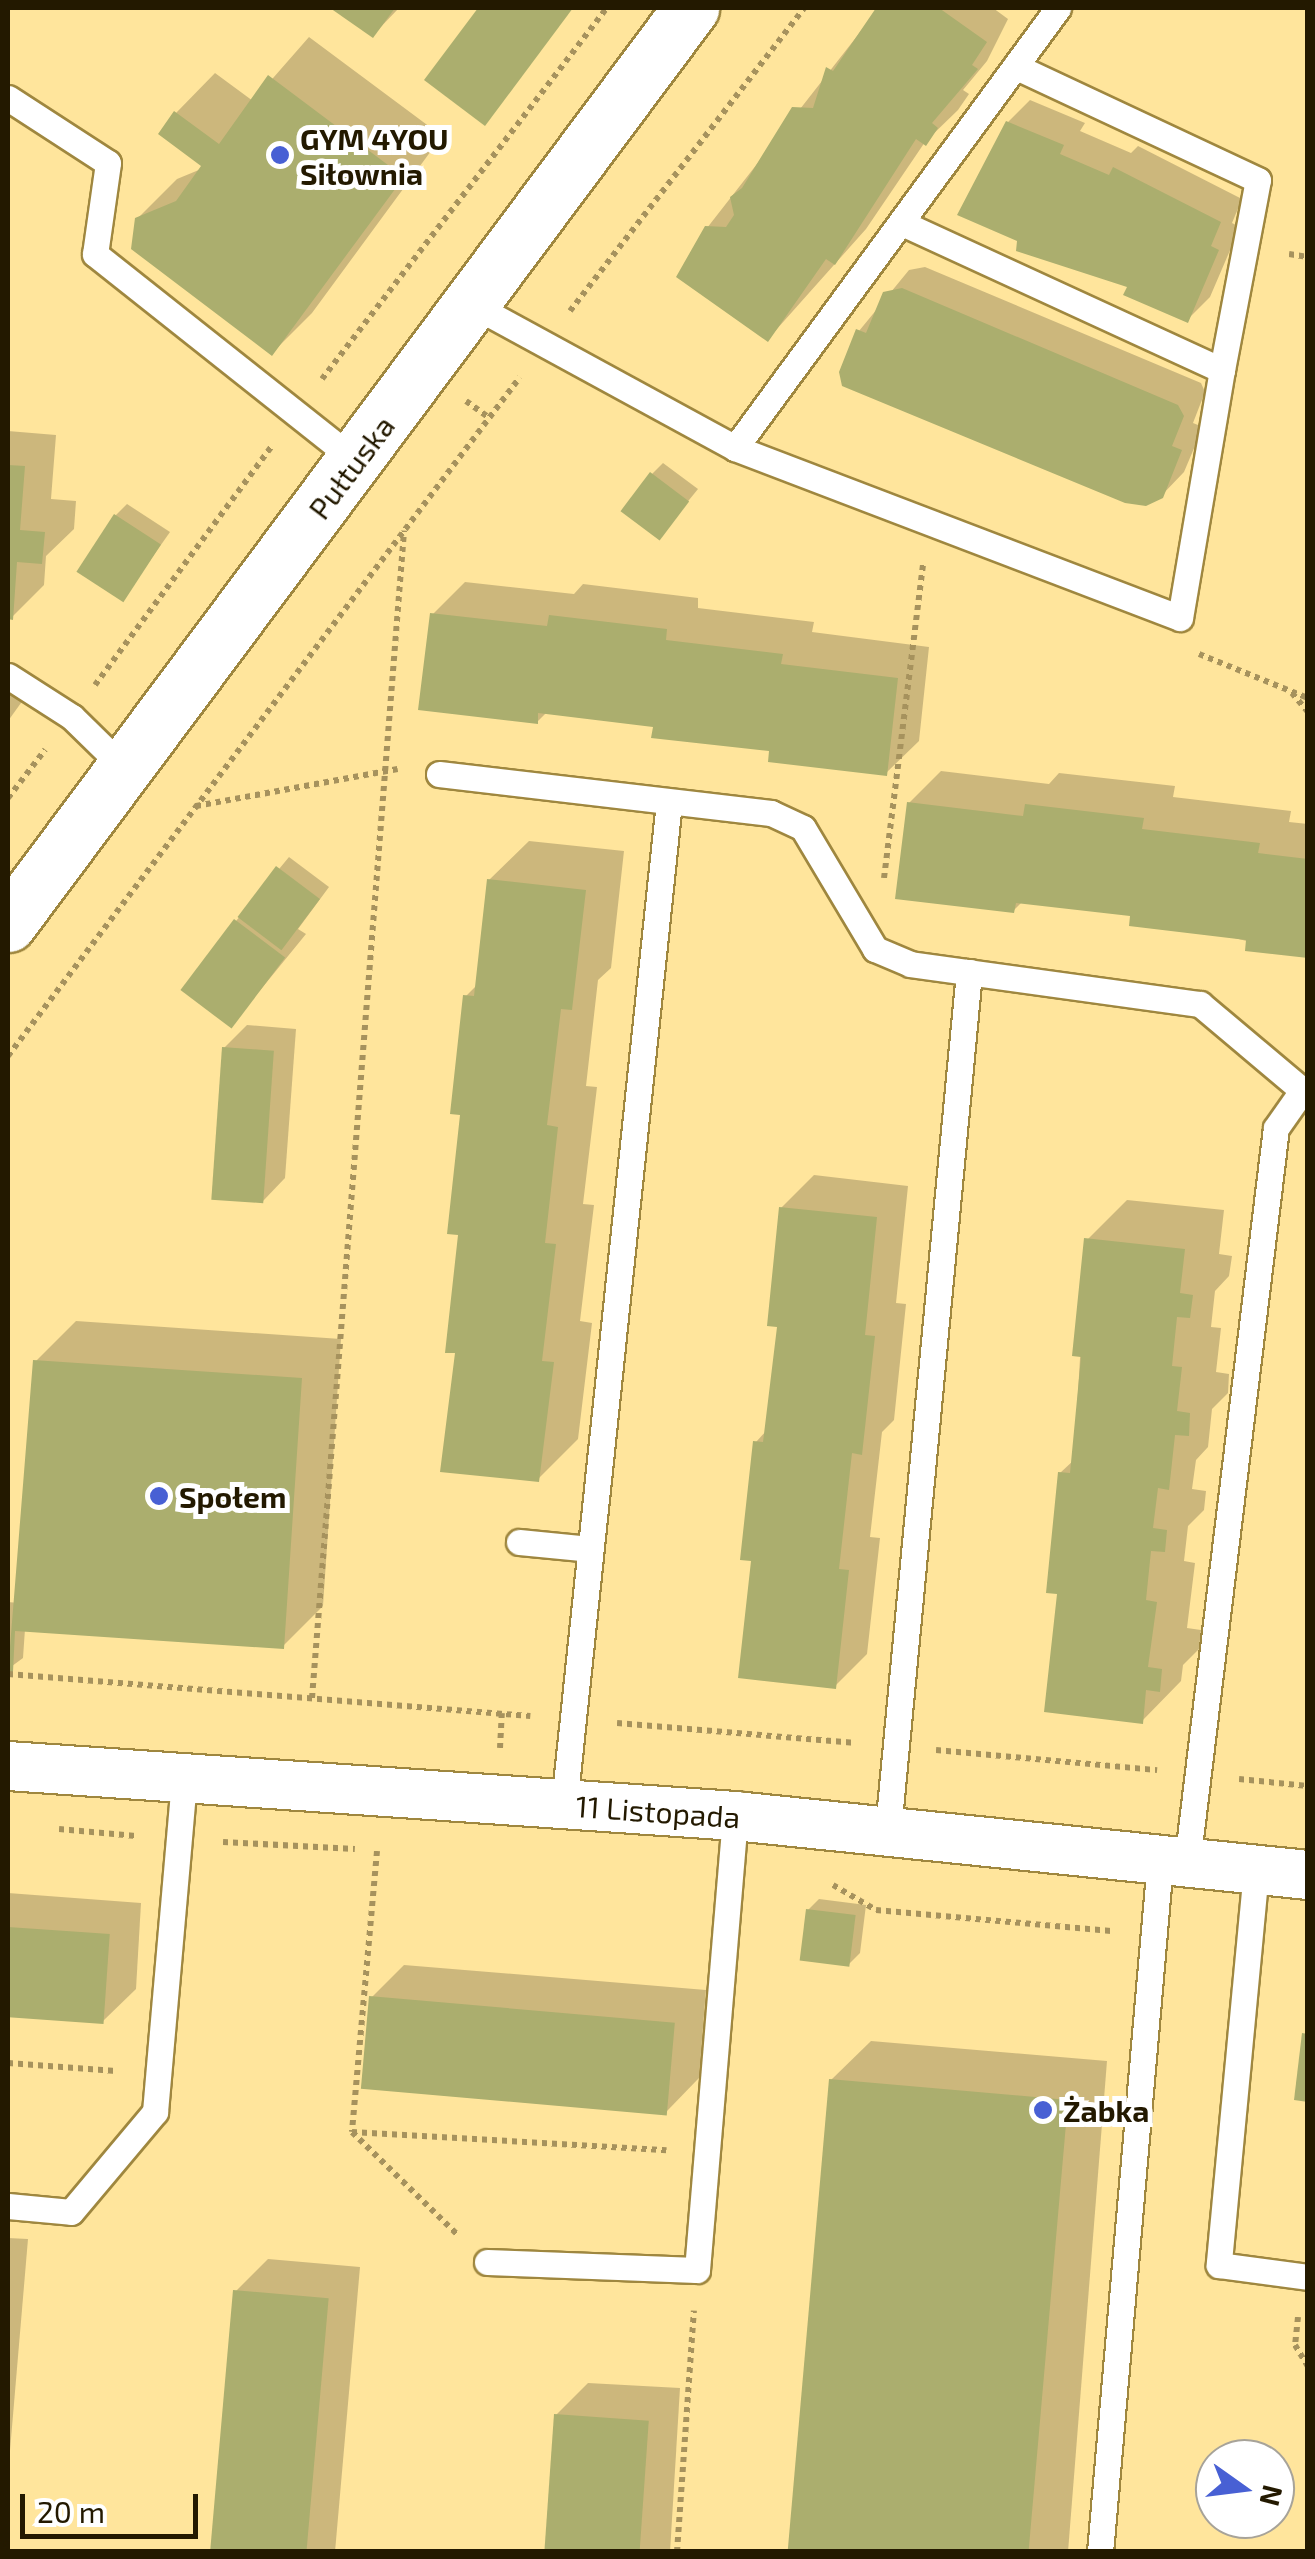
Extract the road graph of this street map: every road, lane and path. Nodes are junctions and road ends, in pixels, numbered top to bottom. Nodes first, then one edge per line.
1 (691, 8) edge
2 (804, 8) edge
3 (1058, 8) edge
4 (1015, 66) junction
5 (8, 98) edge
6 (904, 224) junction
7 (472, 304) junction
8 (544, 344) junction
9 (1222, 370) junction
10 (734, 448) junction
11 (356, 461) junction
12 (928, 522) junction
13 (404, 530) junction
14 (1180, 618) junction
15 (8, 676) edge
16 (1291, 692) junction
17 (1308, 698) edge
18 (1308, 712) edge
19 (122, 767) junction
20 (384, 768) junction
21 (440, 774) joint
22 (669, 801) junction
23 (196, 806) junction
24 (8, 924) edge
25 (875, 948) junction
26 (968, 972) junction
27 (8, 1056) edge
28 (1305, 1093) edge
29 (519, 1542) dead end
30 (590, 1549) junction
31 (8, 1674) edge
32 (312, 1698) junction
33 (571, 1720) junction
34 (898, 1747) junction
35 (8, 1766) edge
36 (1198, 1774) junction
37 (184, 1778) junction
38 (1308, 1786) edge
39 (564, 1804) junction
40 (734, 1816) junction
41 (888, 1829) junction
42 (377, 1851) dead end
43 (1174, 1862) junction
44 (1256, 1870) junction
45 (1308, 1874) edge
46 (819, 1883) dead end
47 (1156, 1918) junction
48 (8, 2063) edge
49 (158, 2074) junction
50 (352, 2132) junction
51 (707, 2152) junction
52 (8, 2206) edge
53 (487, 2262) joint
54 (697, 2270) junction
55 (1308, 2276) edge
56 (677, 2552) edge
57 (1100, 2552) edge

1 - 7 street, Pułtuska
2 - 8 path
3 - 4 lane
4 - 6 lane
4 - 9 lane
5 - 11 lane
6 - 9 lane
6 - 10 lane
7 - 8 lane
7 - 11 street, Pułtuska
8 - 10 lane
8 - 13 path
9 - 14 lane
10 - 12 lane
11 - 19 street, Pułtuska
12 - 14 lane
12 - 25 path
13 - 20 path
13 - 23 path
14 - 16 path
15 - 19 lane
16 - 17 path
16 - 18 path
19 - 24 street, Pułtuska
20 - 21 path
20 - 23 path
20 - 32 path
21 - 22 lane
22 - 25 lane
22 - 30 lane
23 - 27 path
25 - 26 lane
26 - 28 lane
26 - 34 lane
28 - 36 lane
29 - 30 lane
30 - 33 lane
31 - 32 path
32 - 33 path
33 - 34 path
33 - 39 lane
34 - 36 path
34 - 41 lane
35 - 37 street, 11 Listopada
36 - 38 path
36 - 43 lane
37 - 39 street, 11 Listopada
37 - 49 lane
39 - 40 street, 11 Listopada
40 - 41 street, 11 Listopada
40 - 51 lane
41 - 43 street, 11 Listopada
42 - 50 path
43 - 44 street, 11 Listopada
43 - 47 lane
44 - 45 street, 11 Listopada
44 - 55 lane
46 - 47 path
47 - 57 lane
48 - 49 path
49 - 52 lane
50 - 51 path
50 - 53 path
51 - 54 lane
53 - 54 lane
54 - 56 path

